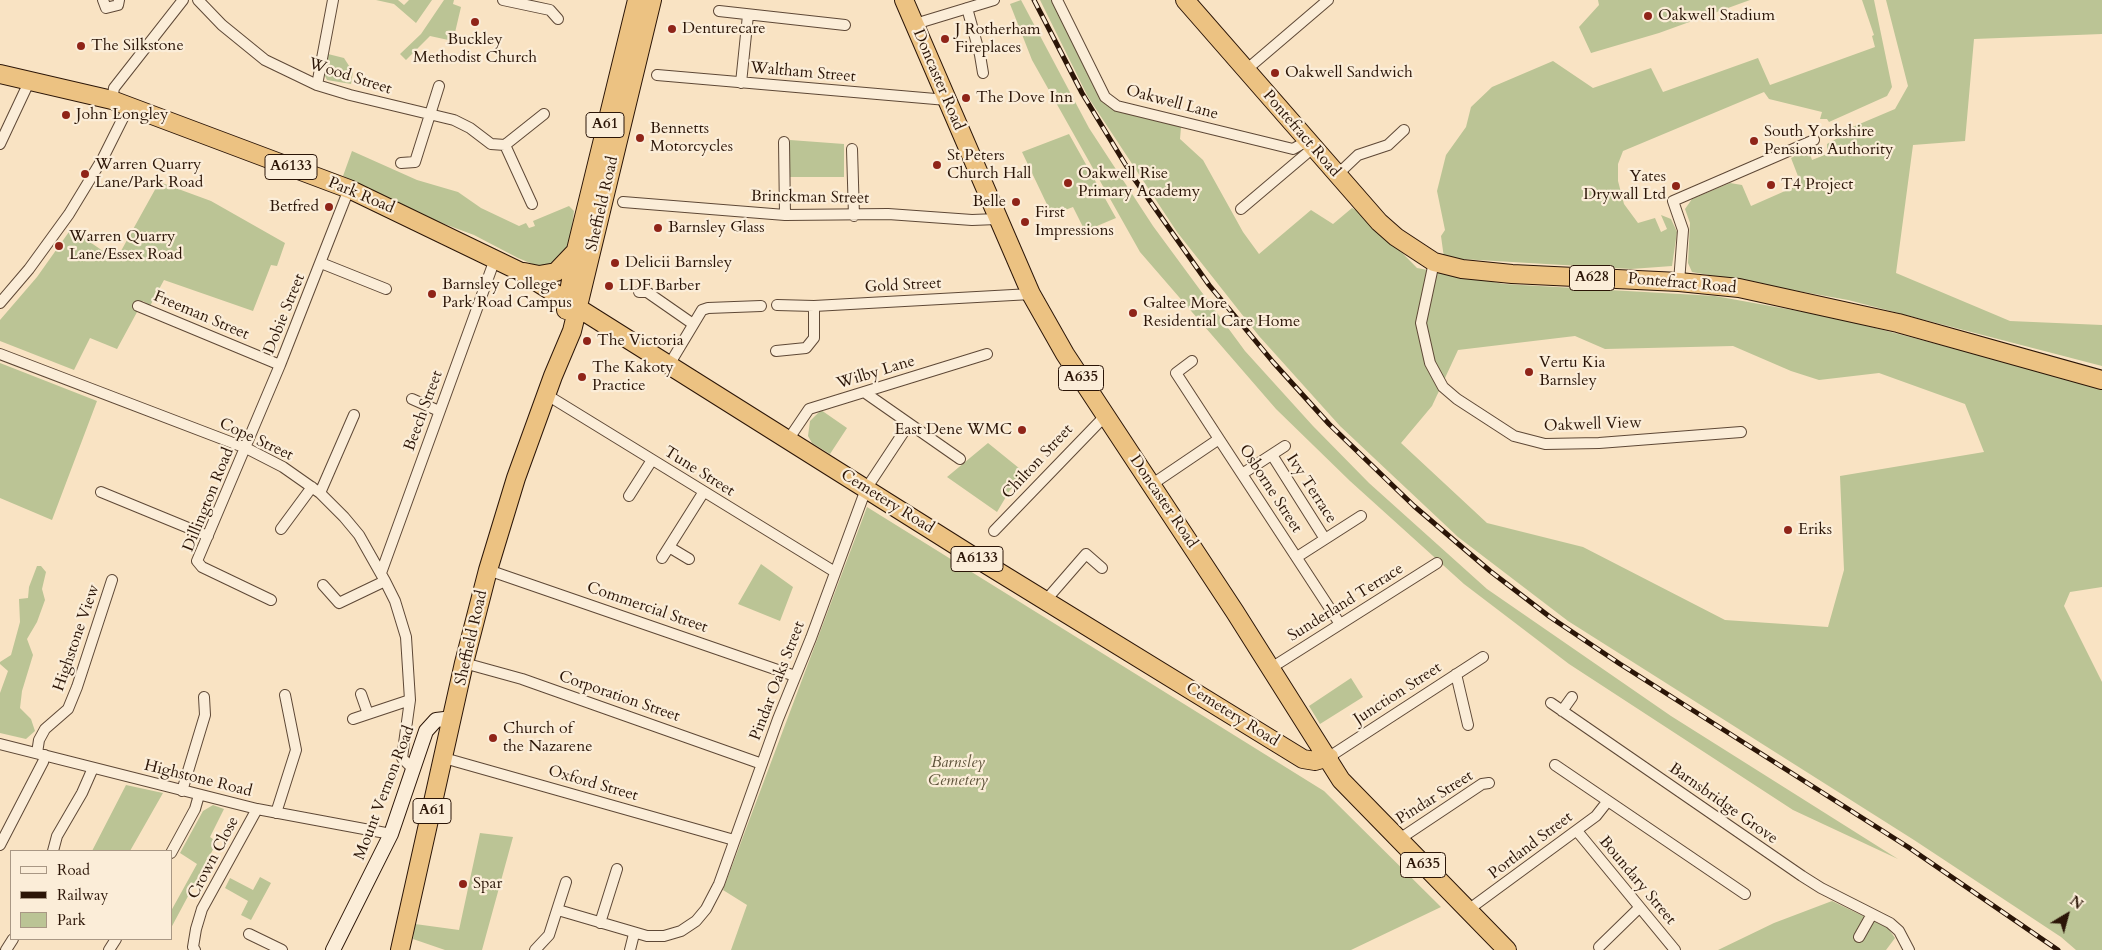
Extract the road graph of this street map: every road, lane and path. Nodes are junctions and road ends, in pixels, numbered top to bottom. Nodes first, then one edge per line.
1 (103, 0) edge
2 (119, 0) edge
3 (182, 0) edge
4 (198, 0) edge
5 (333, 0) edge
6 (503, 0) edge
7 (637, 0) edge
8 (652, 0) edge
9 (904, 0) edge
10 (994, 0) edge
11 (1057, 0) edge
12 (1186, 0) edge
13 (1328, 0) edge
14 (967, 8) junction
15 (718, 11) dead end
16 (748, 15) junction
17 (558, 19) dead end
18 (915, 24) junction
19 (845, 25) dead end
20 (1246, 70) junction
21 (983, 73) dead end
22 (0, 74) edge
23 (657, 75) dead end
24 (30, 80) junction
25 (741, 82) junction
26 (317, 85) junction
27 (439, 86) dead end
28 (947, 100) junction
29 (119, 102) junction
30 (430, 114) junction
31 (544, 114) dead end
32 (1404, 130) dead end
33 (1814, 140) dead end
34 (784, 142) dead end
35 (0, 144) edge
36 (1310, 144) junction
37 (506, 145) junction
38 (852, 149) dead end
39 (400, 163) dead end
40 (1337, 175) junction
41 (349, 189) junction
42 (623, 202) dead end
43 (532, 204) dead end
44 (1241, 209) dead end
45 (785, 215) junction
46 (854, 216) junction
47 (997, 219) junction
48 (576, 250) junction
49 (495, 259) junction
50 (1434, 262) junction
51 (321, 264) junction
52 (521, 272) junction
53 (1679, 282) junction
54 (386, 289) dead end
55 (639, 292) dead end
56 (1031, 294) junction
57 (0, 303) edge
58 (573, 303) junction
59 (777, 305) dead end
60 (138, 306) dead end
61 (761, 306) dead end
62 (814, 306) junction
63 (693, 324) junction
64 (776, 351) dead end
65 (0, 354) edge
66 (987, 354) dead end
67 (1192, 361) dead end
68 (280, 365) junction
69 (669, 365) junction
70 (2102, 380) edge
71 (864, 392) junction
72 (547, 395) junction
73 (412, 400) dead end
74 (439, 412) junction
75 (354, 415) dead end
76 (1106, 415) junction
77 (909, 424) junction
78 (1741, 432) dead end
79 (1219, 439) junction
80 (788, 440) junction
81 (1285, 446) dead end
82 (246, 448) junction
83 (1272, 455) junction
84 (960, 459) dead end
85 (652, 460) junction
86 (1242, 474) junction
87 (1152, 485) junction
88 (866, 489) junction
89 (316, 490) junction
90 (100, 492) dead end
91 (703, 493) junction
92 (629, 496) dead end
93 (1361, 516) dead end
94 (280, 529) dead end
95 (994, 531) dead end
96 (208, 536) junction
97 (1325, 539) junction
98 (669, 547) junction
99 (662, 558) dead end
100 (1296, 558) junction
101 (689, 559) dead end
102 (1437, 563) dead end
103 (1102, 568) dead end
104 (488, 570) junction
105 (835, 572) junction
106 (383, 577) junction
107 (112, 580) dead end
108 (323, 586) dead end
109 (271, 600) dead end
110 (1046, 600) junction
111 (1340, 624) junction
112 (1483, 657) dead end
113 (464, 663) junction
114 (1271, 668) junction
115 (1456, 674) junction
116 (796, 676) junction
117 (361, 694) dead end
118 (285, 695) dead end
119 (204, 697) dead end
120 (1572, 697) dead end
121 (410, 700) junction
122 (1551, 703) dead end
123 (1562, 711) junction
124 (368, 714) junction
125 (454, 718) junction
126 (353, 719) dead end
127 (1468, 725) dead end
128 (1310, 728) junction
129 (0, 744) edge
130 (1288, 749) junction
131 (41, 754) junction
132 (1329, 757) junction
133 (444, 758) junction
134 (1303, 759) junction
135 (762, 764) junction
136 (1555, 766) dead end
137 (414, 767) junction
138 (93, 768) junction
139 (1341, 780) junction
140 (1489, 783) dead end
141 (182, 791) junction
142 (199, 795) junction
143 (1607, 802) junction
144 (257, 809) junction
145 (276, 812) junction
146 (1577, 831) junction
147 (391, 834) junction
148 (734, 840) junction
149 (1398, 840) junction
150 (0, 845) edge
151 (52, 850) edge
152 (172, 851) edge
153 (617, 869) dead end
154 (566, 882) dead end
155 (1745, 894) dead end
156 (1639, 908) junction
157 (558, 910) junction
158 (1468, 910) junction
159 (1872, 914) junction
160 (600, 923) junction
161 (248, 934) dead end
162 (634, 934) junction
163 (1859, 937) dead end
164 (1600, 947) dead end
165 (195, 950) edge
166 (282, 950) edge
167 (333, 950) edge
168 (400, 950) edge
169 (535, 950) edge
170 (630, 950) edge
171 (1507, 950) edge
172 (1675, 950) edge
173 (1909, 950) edge

1 - 2 street
3 - 29 street
4 - 26 street, Wood Street
5 - 26 street
6 - 17 street
7 - 48 highway, Sheffield Road / A61
8 - 58 highway, Sheffield Road / A61
9 - 18 highway, Doncaster Road / A635
10 - 14 street
11 - 36 street, Oakwell Lane
12 - 20 highway, Pontefract Road / A628
13 - 20 street
14 - 18 street
14 - 21 street
15 - 16 street
16 - 19 street
16 - 25 street
18 - 28 highway, Doncaster Road / A635
20 - 36 highway, Pontefract Road / A628
22 - 24 highway, Park Road / A6133
23 - 25 street, Waltham Street
24 - 29 highway, Park Road / A6133
24 - 35 street
25 - 28 street, Waltham Street
26 - 30 street, Wood Street
27 - 30 street
28 - 47 highway, Doncaster Road / A635
29 - 41 highway, Park Road / A6133
29 - 57 street
30 - 37 street, Wood Street
30 - 39 street
31 - 37 street
32 - 40 street
33 - 53 street
34 - 45 street
36 - 40 highway, Pontefract Road / A628
36 - 44 street
37 - 43 street
38 - 46 street
40 - 50 highway, Pontefract Road / A628
41 - 49 highway, Park Road / A6133
41 - 51 street, Dobie Street
42 - 45 street, Brinckman Street
45 - 46 street, Brinckman Street
46 - 47 street, Brinckman Street
47 - 56 highway, Doncaster Road / A635
48 - 52 highway, A6133
48 - 58 highway, Sheffield Road / A61
49 - 52 highway, Park Road / A6133
49 - 74 street, Beech Street
50 - 53 highway, Pontefract Road / A628
50 - 78 street, Oakwell View
51 - 54 street
51 - 68 street, Dobie Street
52 - 58 highway, Park Road / A6133
53 - 70 highway, Pontefract Road / A628
55 - 63 street
56 - 62 street, Gold Street
56 - 76 highway, Doncaster Road / A635
58 - 69 highway, Cemetery Road / A6133
58 - 72 highway, Sheffield Road / A61
59 - 62 street, Gold Street
60 - 68 street, Freeman Street
61 - 63 street
62 - 64 street
63 - 69 street
65 - 82 street, Cope Street
66 - 71 street, Wilby Lane
67 - 79 street
68 - 82 street, Dobie Street
69 - 80 highway, Cemetery Road / A6133
71 - 77 street
71 - 80 street, Wilby Lane
72 - 85 street, Tune Street
72 - 104 highway, Sheffield Road / A61
73 - 74 street
74 - 106 street, Beech Street
75 - 89 street
76 - 87 highway, Doncaster Road / A635
76 - 95 street, Chilton Street
77 - 84 street
77 - 88 street, Pindar Oaks Street
79 - 86 street, Osborne Street
79 - 87 street, Osborne Street
80 - 88 highway, Cemetery Road / A6133
81 - 83 street
82 - 89 street, Cope Street
82 - 96 street, Dillington Road
83 - 86 street
83 - 97 street, Ivy Terrace
85 - 91 street, Tune Street
85 - 92 street
86 - 100 street, Osborne Street
87 - 114 highway, Doncaster Road / A635
88 - 105 street, Pindar Oaks Street
88 - 110 highway, Cemetery Road / A6133
89 - 94 street
89 - 106 street, Cope Street
90 - 96 street
91 - 98 street
91 - 105 street, Tune Street
93 - 97 street
96 - 109 street, Dillington Road
97 - 100 street
98 - 99 street
98 - 101 street
100 - 111 street, Osborne Street
102 - 111 street, Sunderland Terrace
103 - 110 street
104 - 113 highway, Sheffield Road / A61
104 - 116 street, Commercial Street
105 - 116 street, Pindar Oaks Street
106 - 108 street
106 - 121 street, Cope Street
107 - 131 street, Highstone View
110 - 130 highway, Cemetery Road / A6133
111 - 114 street, Sunderland Terrace
112 - 115 street, Junction Street
113 - 125 highway, Sheffield Road / A61
113 - 135 street, Corporation Street
114 - 128 highway, Doncaster Road / A635
115 - 127 street
115 - 132 street, Junction Street
116 - 135 street, Pindar Oaks Street
117 - 124 street
118 - 145 street
119 - 141 street
120 - 123 street
121 - 124 street
121 - 137 street, Cope Street
122 - 123 street, Barnsbridge Grove
123 - 159 street, Barnsbridge Grove
124 - 126 street
125 - 133 highway, Sheffield Road / A61
125 - 137 street, Mount Vernon Road
128 - 130 highway
128 - 132 highway, Doncaster Road / A635
129 - 131 street, Highstone Road
130 - 134 highway, Cemetery Road / A6133
131 - 138 street, Highstone Road
131 - 150 street, Highstone View
132 - 134 highway
132 - 139 highway, Doncaster Road / A635
133 - 148 street, Oxford Street
133 - 168 highway, Sheffield Road / A61
134 - 139 highway, A6133
135 - 148 street, Pindar Oaks Street
136 - 143 street
137 - 147 street, Mount Vernon Road
138 - 141 street, Highstone Road
138 - 151 street
139 - 149 highway, Doncaster Road / A635
140 - 149 street, Pindar Street
141 - 142 street, Highstone Road
142 - 144 street, Highstone Road
142 - 152 street
143 - 146 street, Portland Street
143 - 155 street
144 - 145 street, Highstone Road
144 - 165 street, Crown Close
145 - 147 street, Highstone Road
146 - 156 street, Boundary Street
146 - 158 street, Portland Street
147 - 167 street, Mount Vernon Road
148 - 162 street, Pindar Oaks Street
149 - 158 highway, Doncaster Road / A635
153 - 160 street
154 - 157 street
156 - 164 street
156 - 172 street, Boundary Street
157 - 160 street, Pindar Oaks Street
157 - 169 street
158 - 171 highway, Doncaster Road / A635
159 - 163 street
159 - 173 street, Barnsbridge Grove
160 - 162 street, Pindar Oaks Street
161 - 166 street
162 - 170 street

